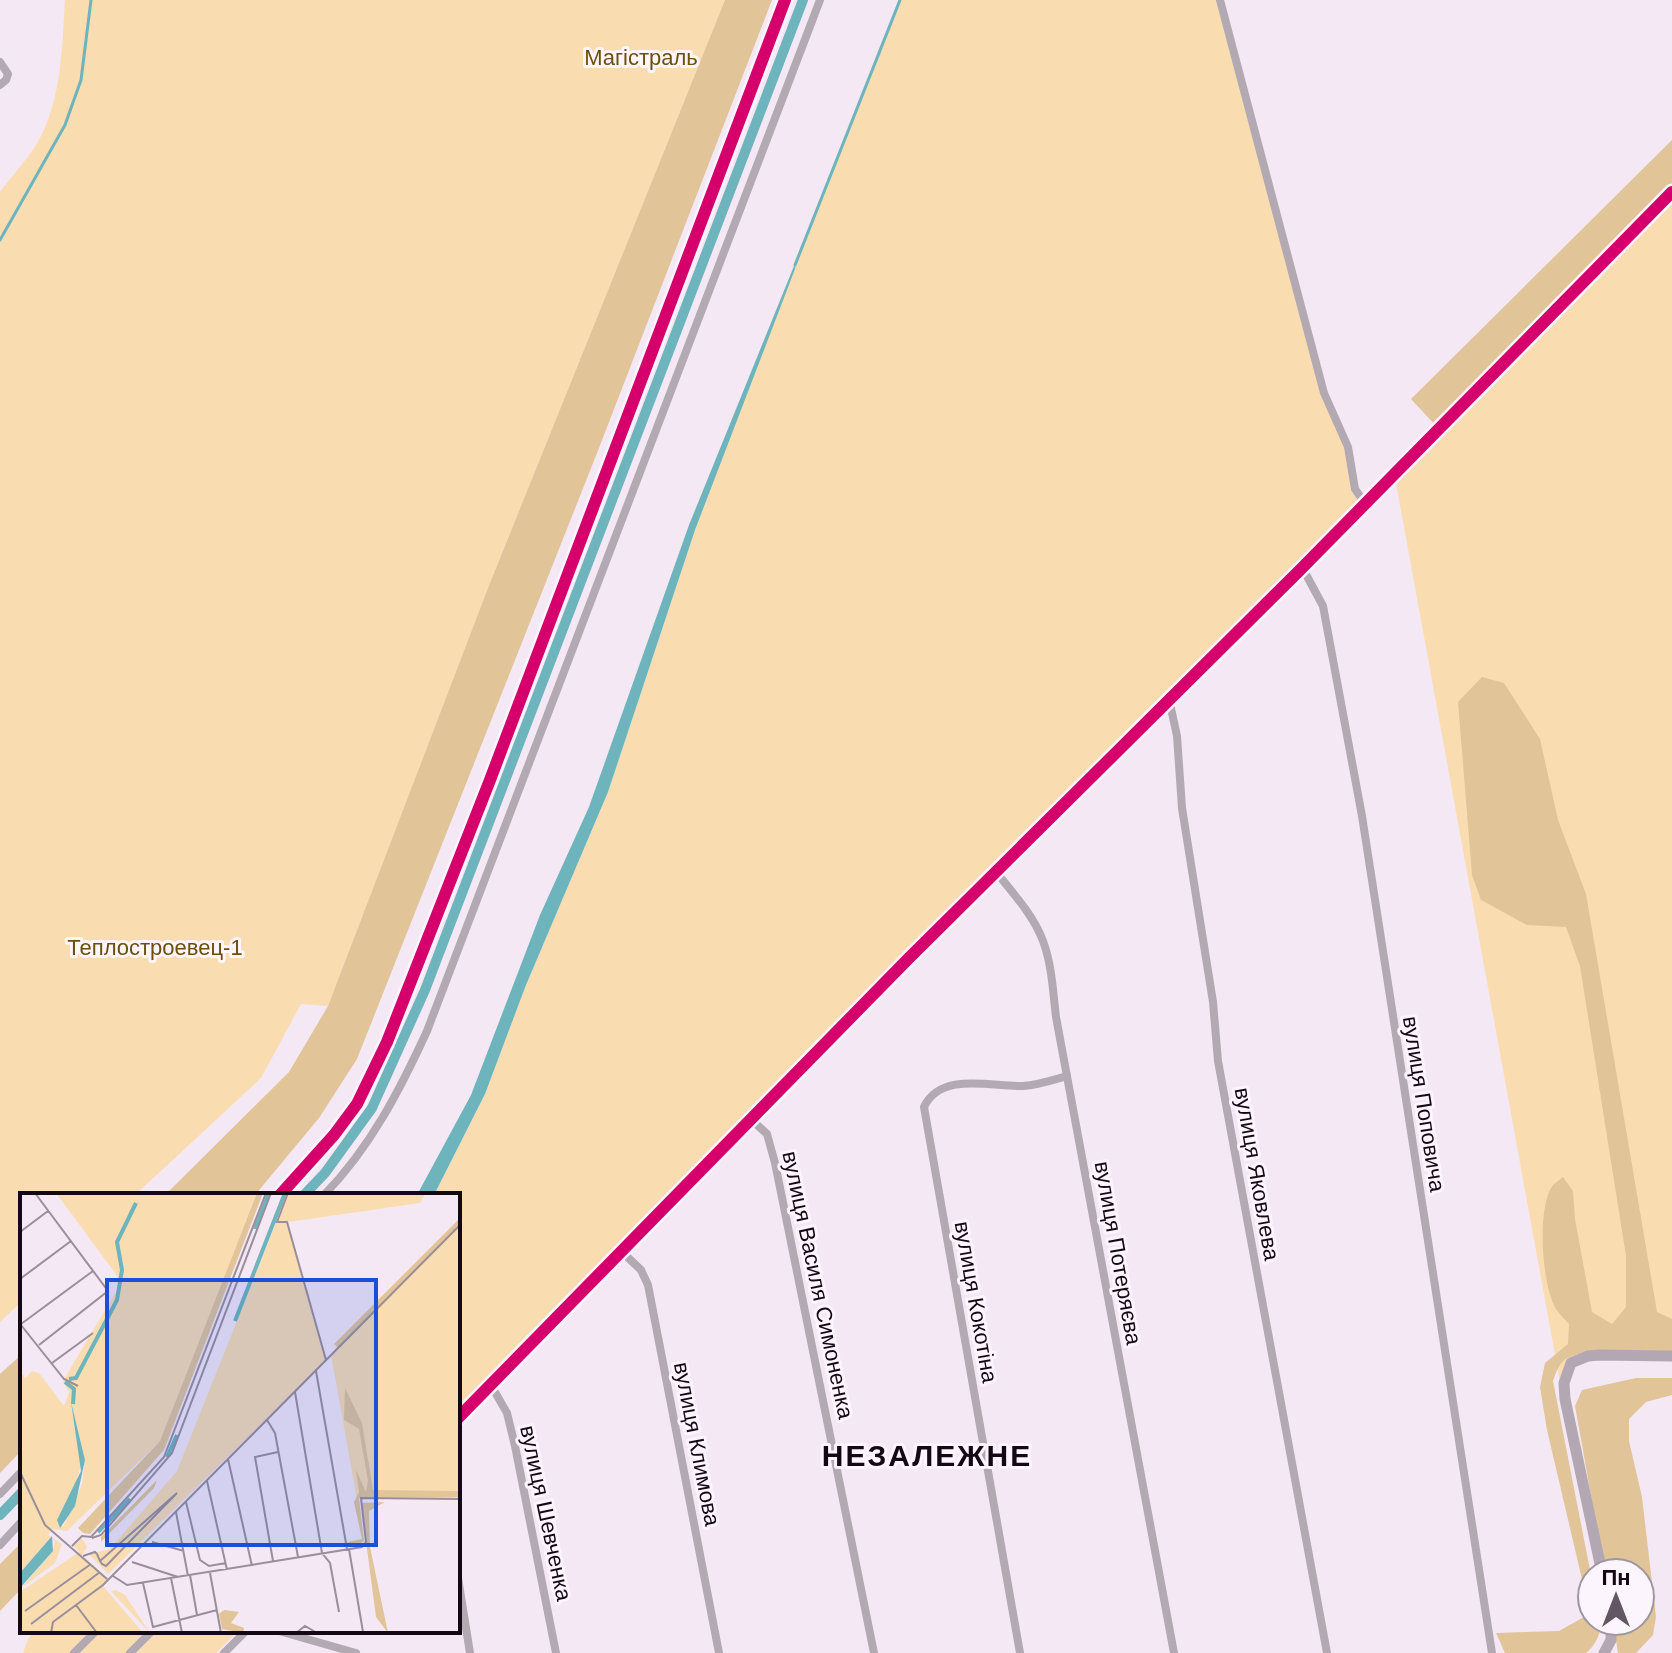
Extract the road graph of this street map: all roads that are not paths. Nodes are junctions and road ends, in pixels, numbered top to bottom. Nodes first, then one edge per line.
1 (785, 0) edge
2 (820, 0) edge
3 (1220, 0) edge
4 (0, 62) edge
5 (0, 85) edge
6 (1672, 192) edge
7 (1364, 502) junction
8 (1302, 567) junction
9 (1169, 699) junction
10 (996, 872) junction
11 (1067, 1076) junction
12 (752, 1120) junction
13 (282, 1193) edge
14 (326, 1193) edge
15 (621, 1251) junction
16 (1672, 1356) edge
17 (491, 1385) junction
18 (460, 1416) edge
19 (20, 1473) edge
20 (0, 1494) edge
21 (20, 1523) edge
22 (0, 1545) edge
23 (1599, 1557) edge
24 (460, 1590) edge
25 (94, 1633) edge
26 (150, 1633) edge
27 (244, 1633) edge
28 (286, 1633) edge
29 (74, 1653) edge
30 (130, 1653) edge
31 (224, 1653) edge
32 (356, 1653) edge
33 (470, 1653) edge
34 (556, 1653) edge
35 (719, 1653) edge
36 (874, 1653) edge
37 (1020, 1653) edge
38 (1174, 1653) edge
39 (1327, 1653) edge
40 (1492, 1653) edge

1 - 13 street
2 - 14 street
3 - 7 street
4 - 5 street
6 - 7 street
7 - 8 street
8 - 9 street
8 - 40 street, вулиця Поповича
9 - 10 street
9 - 39 street, вулиця Яковлева
10 - 11 street, вулиця Потеряєва
10 - 12 street
11 - 37 street, вулиця Кокотіна
11 - 38 street, вулиця Потеряєва
12 - 15 street
12 - 36 street, вулиця Василя Симоненка
15 - 17 street
15 - 35 street, вулиця Климова
16 - 23 street
17 - 18 street
17 - 34 street, вулиця Шевченка
19 - 20 street
21 - 22 street
24 - 33 street
25 - 29 street
26 - 30 street
27 - 31 street
28 - 32 street

